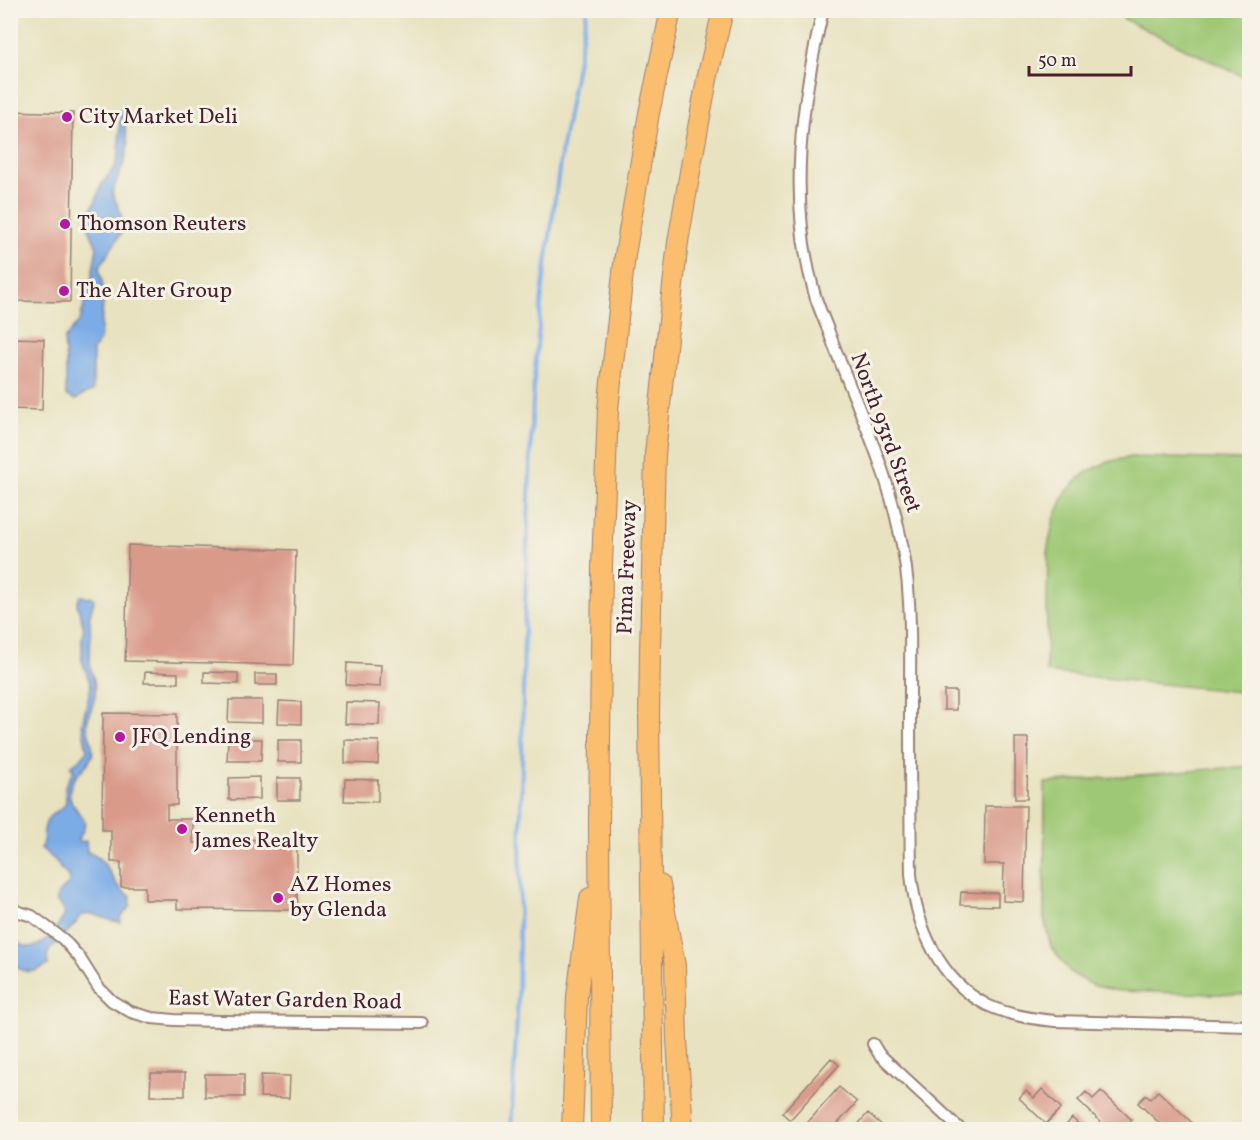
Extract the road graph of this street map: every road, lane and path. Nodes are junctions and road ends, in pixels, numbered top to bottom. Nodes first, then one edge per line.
1 (670, 10) edge
2 (723, 10) edge
3 (823, 10) edge
4 (650, 817) junction
5 (599, 824) junction
6 (10, 909) edge
7 (422, 1023) dead end
8 (1250, 1026) edge
9 (873, 1044) dead end
10 (572, 1130) edge
11 (601, 1130) edge
12 (654, 1130) edge
13 (682, 1130) edge
14 (961, 1130) edge

1 - 5 highway, Pima Freeway
2 - 4 highway, Pima Freeway
3 - 8 street, North 93rd Street
4 - 12 highway, Pima Freeway
4 - 13 highway
5 - 10 highway
5 - 11 highway, Pima Freeway
6 - 7 street, East Water Garden Road
9 - 14 street

